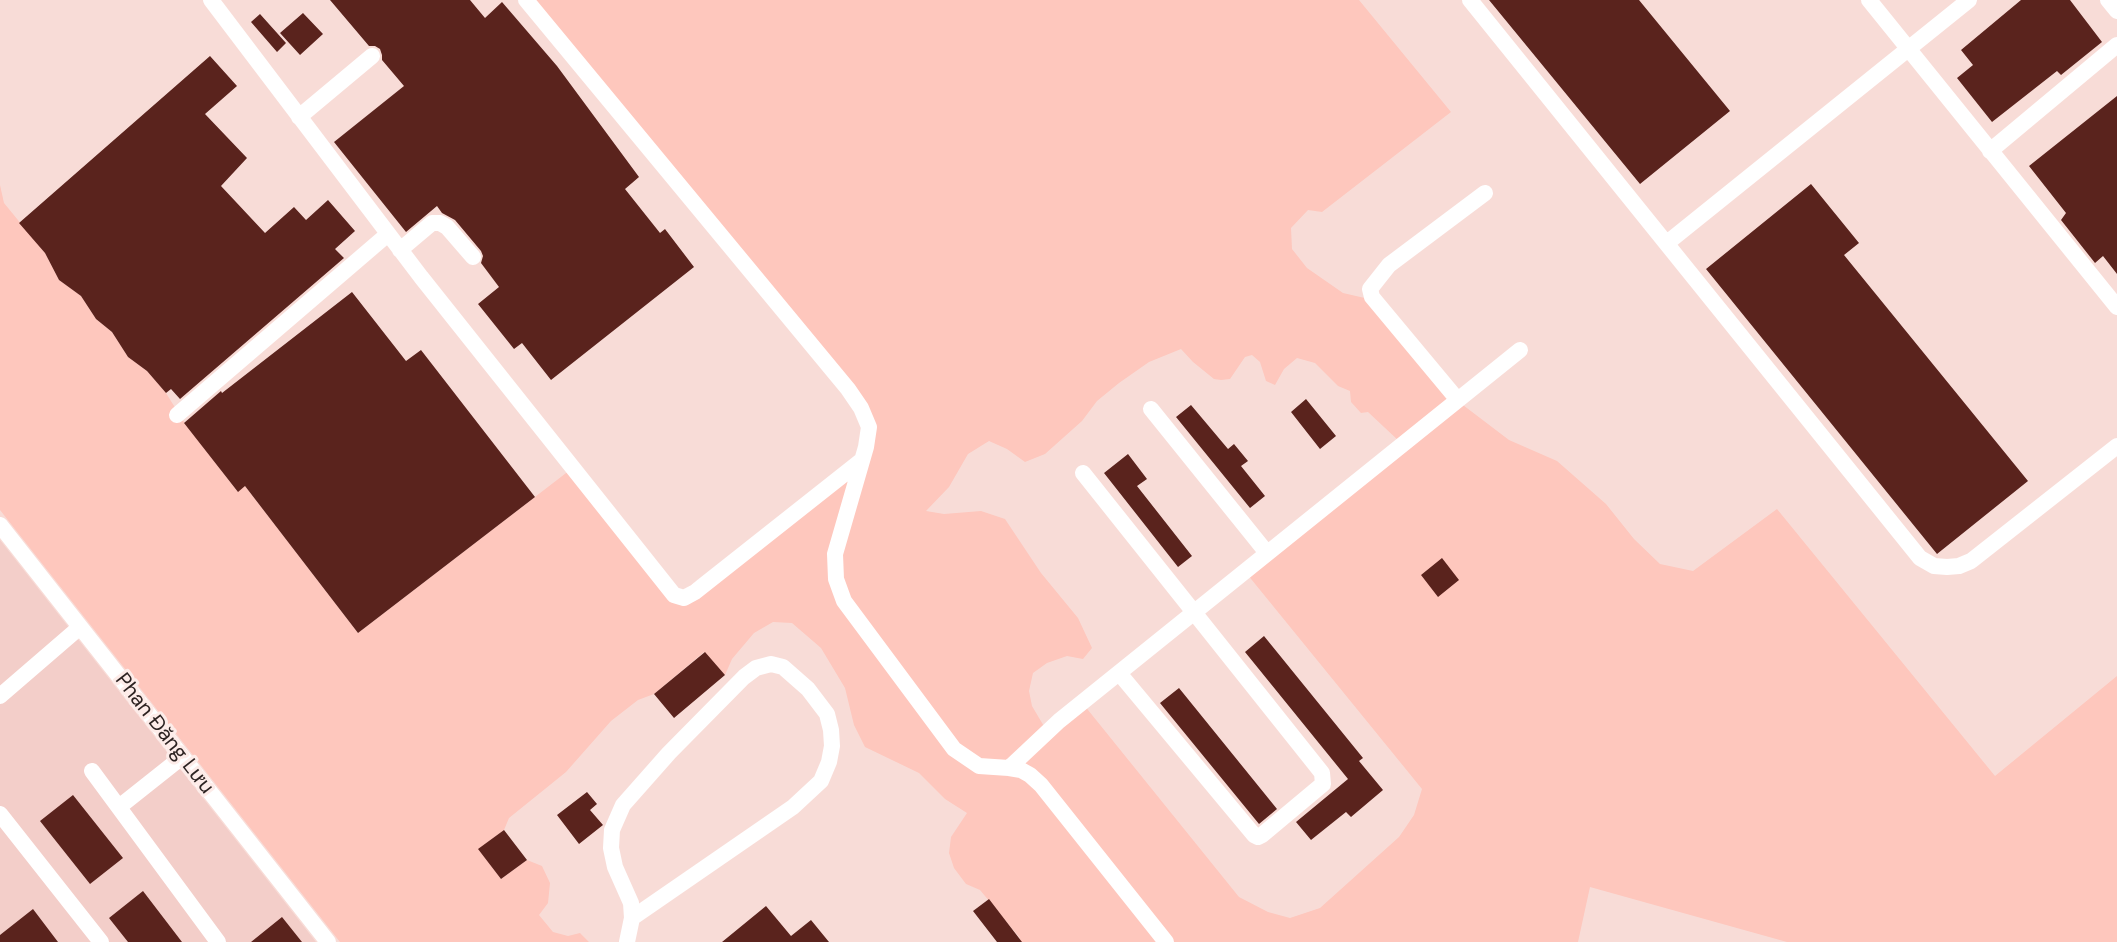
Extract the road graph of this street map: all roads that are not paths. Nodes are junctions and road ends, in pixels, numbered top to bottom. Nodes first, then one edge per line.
1 (211, 0) edge
2 (526, 0) edge
3 (1470, 0) edge
4 (1869, 0) edge
5 (1969, 0) edge
6 (2108, 0) edge
7 (2117, 11) edge
8 (2117, 45) edge
9 (1908, 50) junction
10 (372, 56) dead end
11 (299, 117) junction
12 (1990, 151) junction
13 (1485, 193) dead end
14 (388, 234) junction
15 (1667, 243) junction
16 (400, 250) junction
17 (473, 257) dead end
18 (2117, 307) edge
19 (1520, 350) dead end
20 (1457, 399) junction
21 (1152, 409) dead end
22 (177, 415) dead end
23 (2117, 446) edge
24 (862, 460) junction
25 (1083, 473) dead end
26 (0, 525) edge
27 (1268, 553) junction
28 (1195, 611) junction
29 (80, 627) junction
30 (1119, 673) junction
31 (0, 696) edge
32 (182, 757) junction
33 (1009, 768) junction
34 (92, 771) dead end
35 (119, 807) junction
36 (0, 814) edge
37 (632, 918) junction
38 (101, 942) edge
39 (218, 942) edge
40 (328, 942) edge
41 (627, 942) edge
42 (1166, 942) edge

1 - 11 street
2 - 24 street
3 - 15 street
4 - 9 street
5 - 9 street
6 - 7 street
8 - 12 street
9 - 12 street
9 - 15 street
10 - 11 street
11 - 14 street
12 - 18 street
13 - 20 street
14 - 16 street
14 - 22 street
15 - 23 street
16 - 17 street
16 - 24 street
19 - 20 street
20 - 27 street
21 - 27 street
24 - 33 street
25 - 28 street
26 - 29 street, Phan Đăng Lưu
27 - 28 street
28 - 30 street
28 - 30 street
29 - 31 street
29 - 32 street, Phan Đăng Lưu
30 - 33 street
32 - 35 street
32 - 40 street, Phan Đăng Lưu
33 - 42 street
34 - 35 street
35 - 39 street
36 - 38 street
37 - 37 street
37 - 41 street

